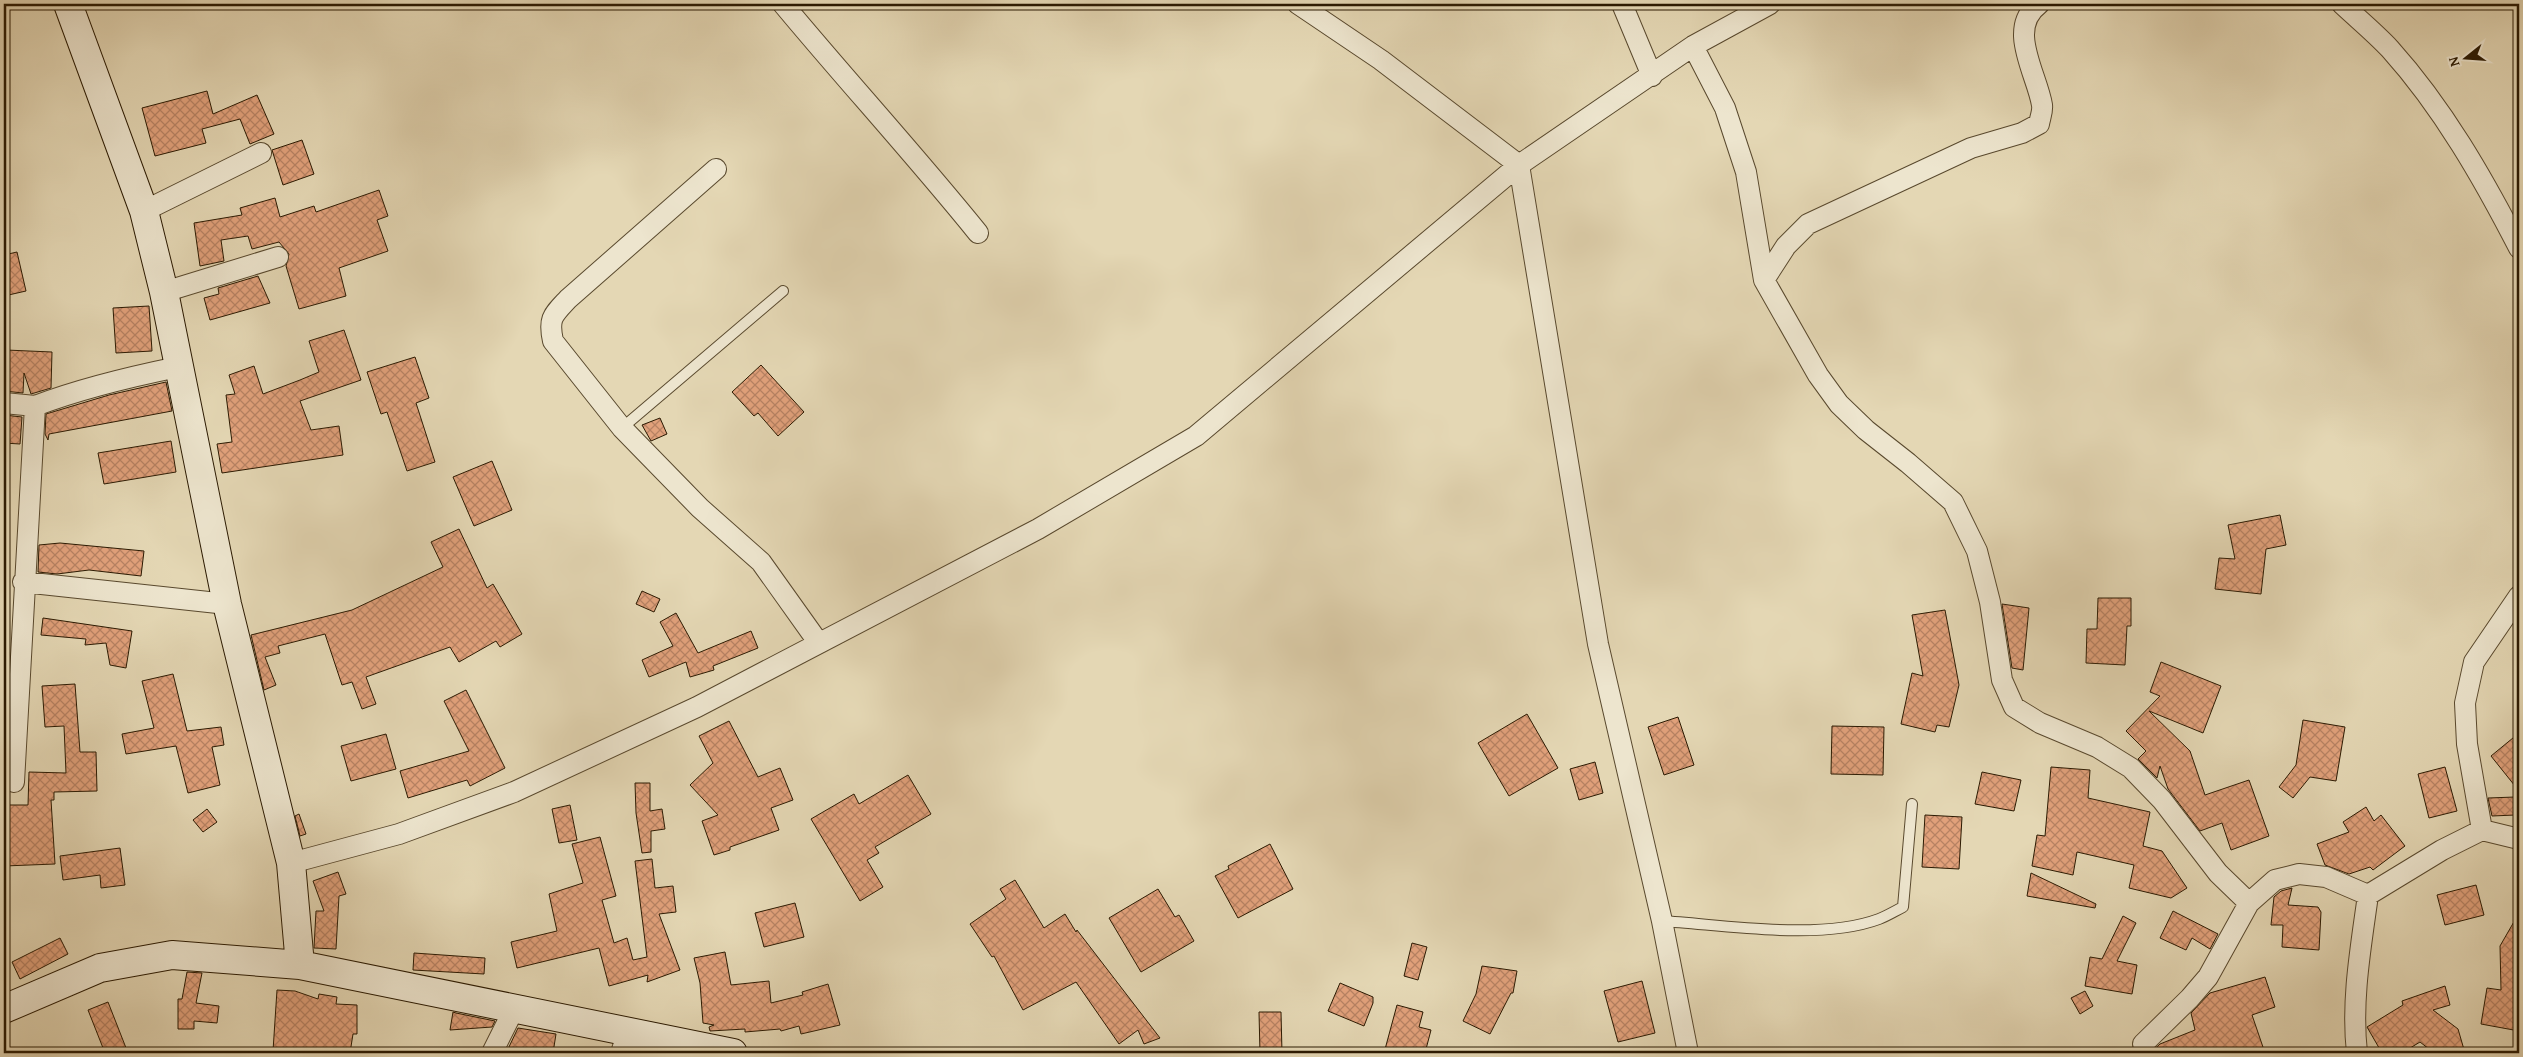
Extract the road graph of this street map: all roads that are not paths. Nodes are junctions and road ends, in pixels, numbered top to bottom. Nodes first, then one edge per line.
1 (68, 4) edge
2 (783, 4) edge
3 (1298, 4) edge
4 (1622, 4) edge
5 (1770, 4) edge
6 (2039, 4) edge
7 (2342, 4) edge
8 (1693, 46) junction
9 (1652, 76) junction
10 (261, 153) dead end
11 (1519, 165) junction
12 (716, 169) dead end
13 (144, 211) junction
14 (978, 233) dead end
15 (2519, 248) edge
16 (278, 256) dead end
17 (1764, 280) junction
18 (784, 291) dead end
19 (164, 292) junction
20 (178, 367) junction
21 (4, 403) edge
22 (35, 406) junction
23 (622, 428) junction
24 (23, 582) junction
25 (2519, 596) edge
26 (227, 604) junction
27 (818, 642) junction
28 (14, 782) dead end
29 (1912, 804) dead end
30 (2482, 830) junction
31 (2519, 839) edge
32 (290, 863) junction
33 (2368, 895) junction
34 (2248, 903) junction
35 (1662, 921) junction
36 (300, 965) junction
37 (514, 1008) junction
38 (4, 1009) edge
39 (625, 1042) edge
40 (2142, 1044) dead end
41 (492, 1053) edge
42 (733, 1053) edge
43 (1688, 1053) edge
44 (2357, 1053) edge

1 - 13 street
2 - 14 street
3 - 11 street
4 - 9 street
5 - 8 street
6 - 17 street
7 - 15 street
8 - 9 street
8 - 17 street
9 - 11 street
10 - 13 street
11 - 27 street
11 - 35 street
12 - 23 street
13 - 19 street
16 - 19 street
17 - 34 street
18 - 23 lane
19 - 20 street
20 - 22 street
20 - 26 street
21 - 22 street
22 - 24 street
23 - 27 street
24 - 26 street
24 - 28 street
25 - 30 street
26 - 32 street
27 - 32 street
29 - 35 lane
30 - 31 street
30 - 33 street
32 - 36 street
33 - 34 street
33 - 44 street
34 - 40 street
35 - 43 street
36 - 37 street
36 - 38 street
37 - 39 street
37 - 41 street
39 - 42 street

